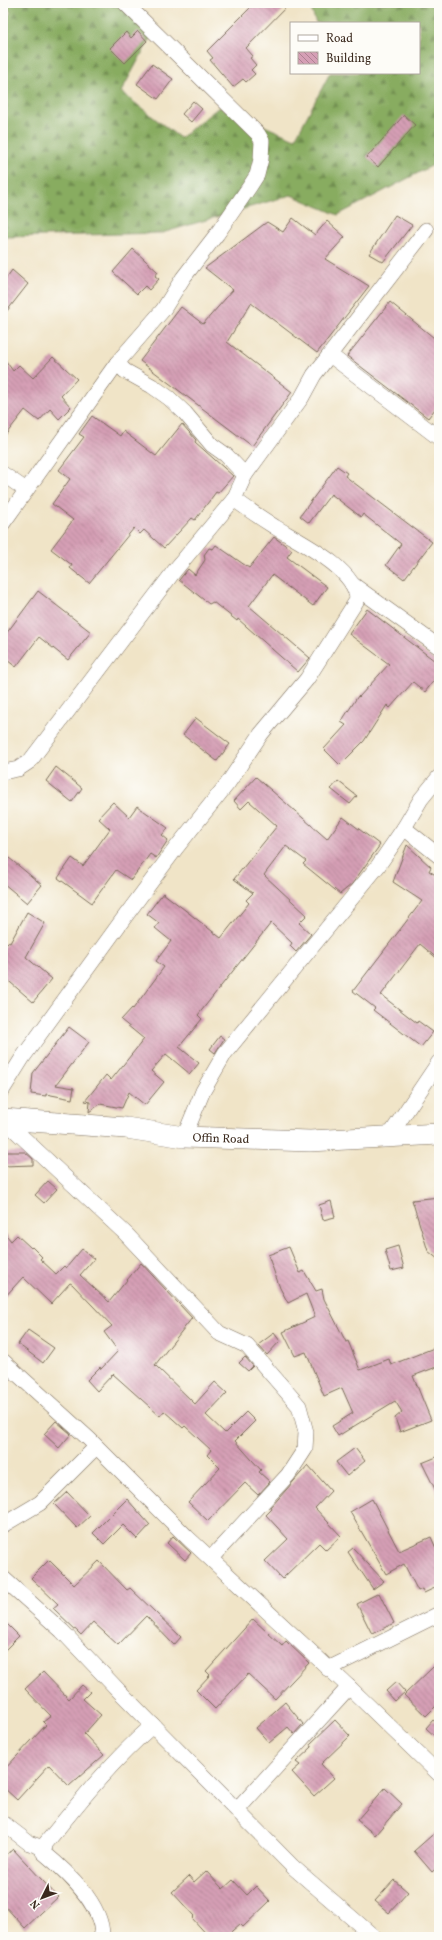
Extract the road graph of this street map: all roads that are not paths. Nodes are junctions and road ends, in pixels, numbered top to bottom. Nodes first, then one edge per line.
1 (125, 3) edge
2 (426, 230) dead end
3 (330, 356) junction
4 (117, 363) junction
5 (439, 438) edge
6 (3, 474) edge
7 (245, 475) junction
8 (26, 490) junction
9 (234, 499) junction
10 (3, 523) edge
11 (352, 584) junction
12 (439, 648) edge
13 (3, 772) edge
14 (439, 777) edge
15 (404, 828) junction
16 (439, 856) edge
17 (439, 1062) edge
18 (3, 1089) edge
19 (3, 1119) edge
20 (439, 1134) edge
21 (184, 1137) junction
22 (388, 1138) junction
23 (3, 1361) edge
24 (96, 1446) junction
25 (3, 1525) edge
26 (211, 1558) junction
27 (3, 1578) edge
28 (439, 1614) edge
29 (328, 1669) junction
30 (349, 1687) junction
31 (153, 1725) junction
32 (439, 1774) edge
33 (238, 1809) junction
34 (3, 1823) edge
35 (44, 1848) junction
36 (102, 1937) edge
37 (374, 1937) edge

1 - 4 street
2 - 3 street
3 - 5 street
3 - 7 street
4 - 7 street
4 - 8 street
6 - 8 street
7 - 9 street
8 - 10 street
9 - 11 street
9 - 13 street
11 - 12 street
11 - 18 street
14 - 15 street
15 - 16 street
15 - 21 street
17 - 22 street
19 - 21 street, Offin Road
19 - 26 street
20 - 22 street, Offin Road
21 - 22 street, Offin Road
23 - 24 street
24 - 25 street
24 - 26 street
26 - 29 street
27 - 31 street
28 - 29 street
29 - 30 street
30 - 32 street
30 - 33 street
31 - 33 street
31 - 35 street
33 - 37 street
34 - 35 street
35 - 36 street

